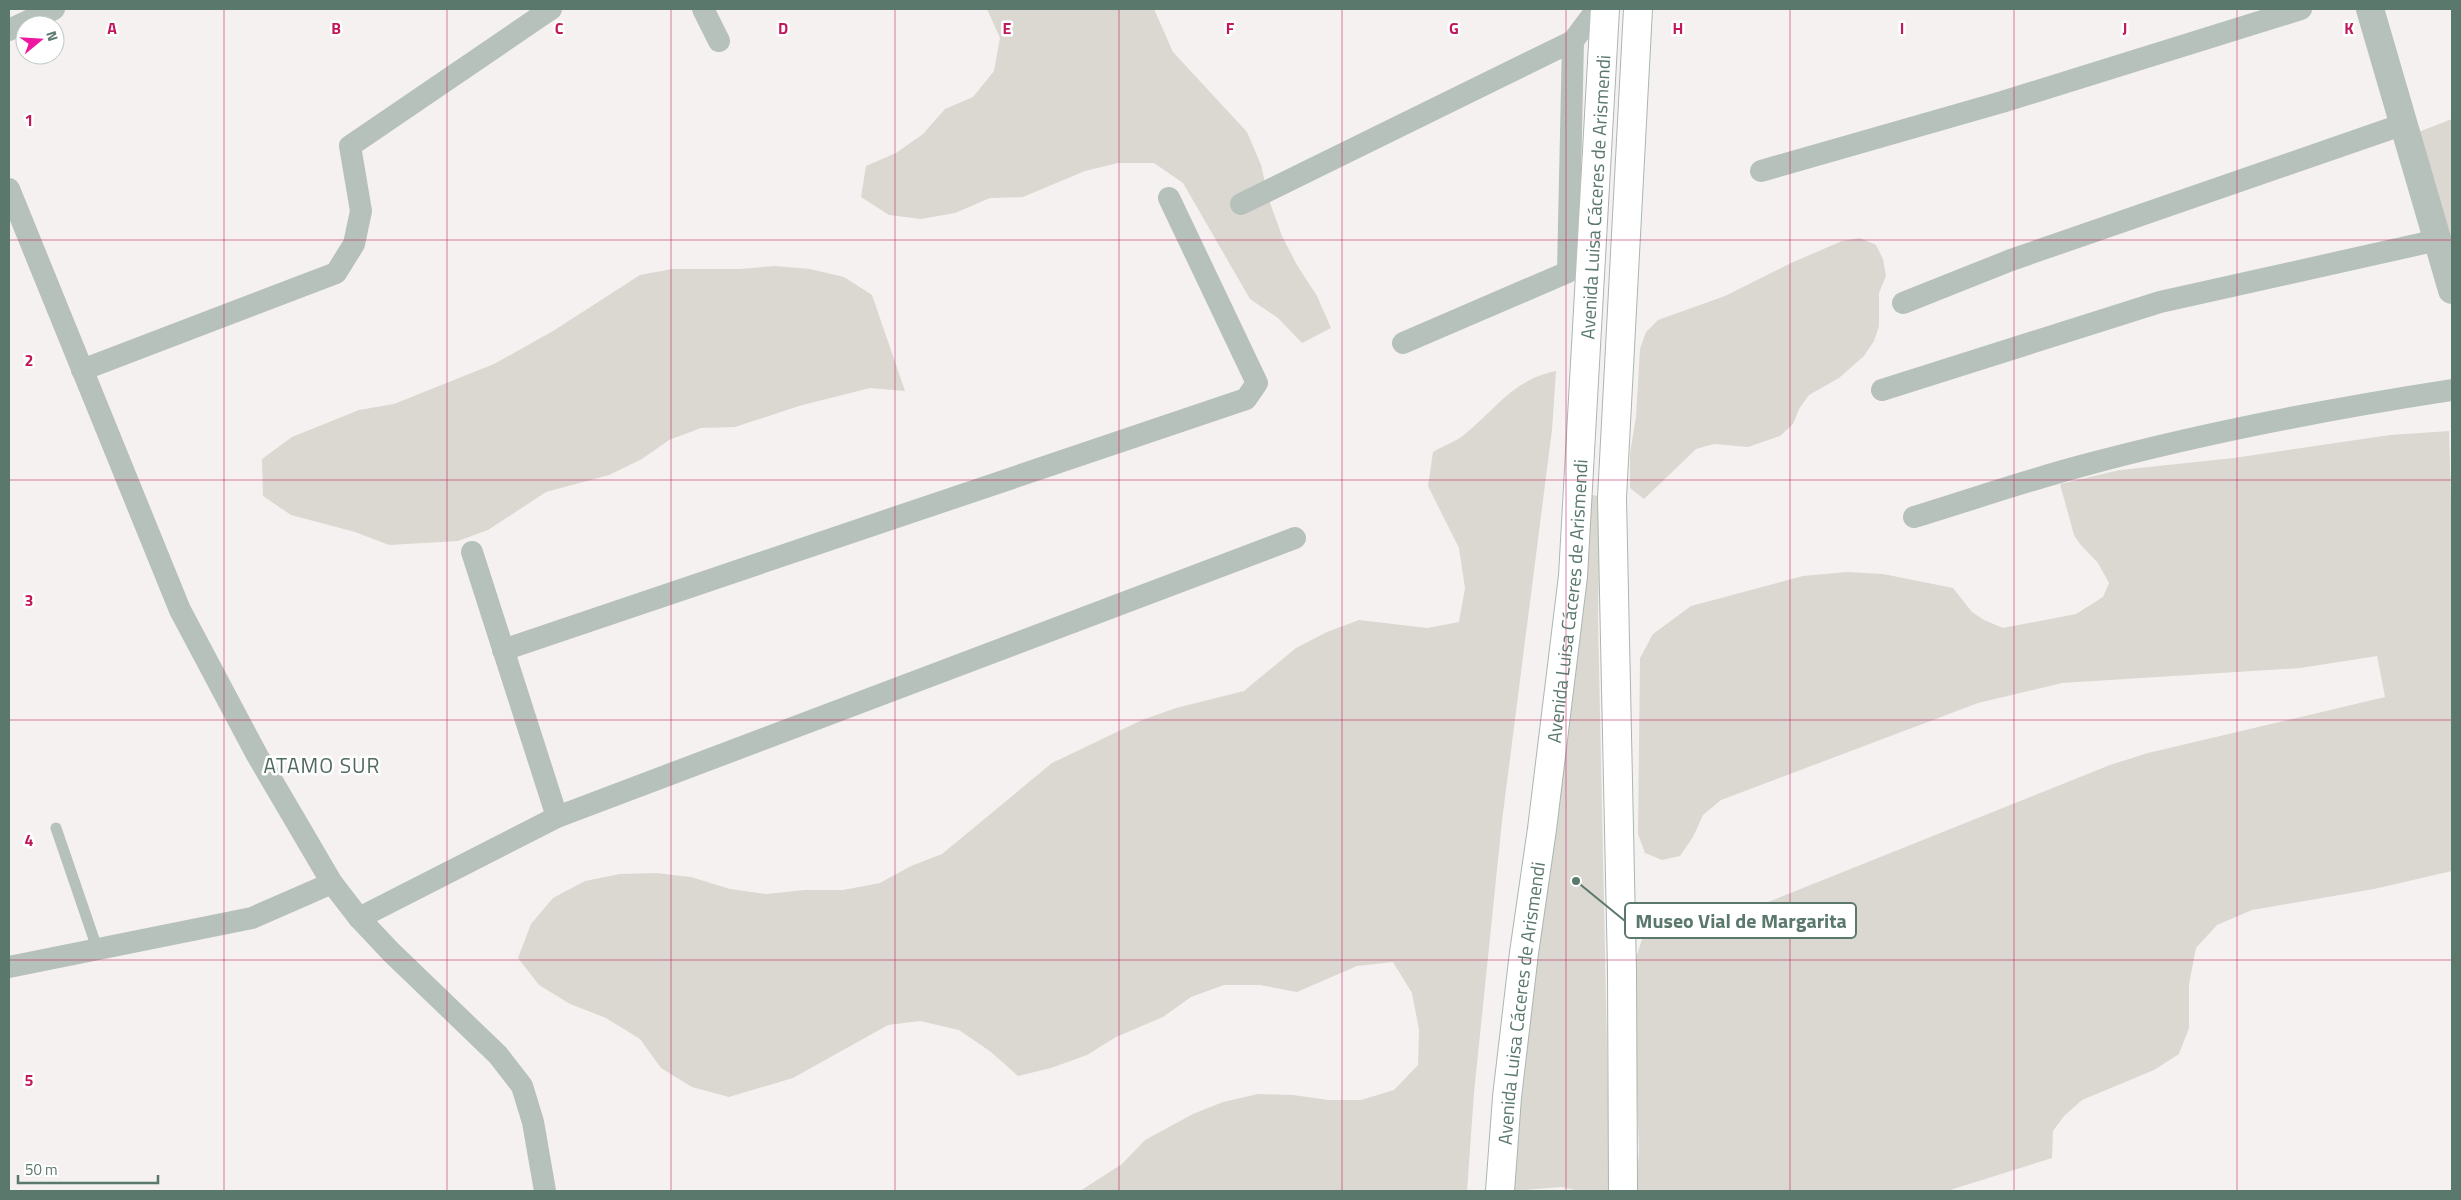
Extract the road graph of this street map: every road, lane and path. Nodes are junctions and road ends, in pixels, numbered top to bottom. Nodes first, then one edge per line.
1 (54, 9) edge
2 (551, 9) edge
3 (703, 9) edge
4 (1597, 9) edge
5 (1605, 9) edge
6 (1639, 9) edge
7 (2301, 9) edge
8 (2370, 9) edge
9 (9, 30) edge
10 (1573, 41) junction
11 (719, 42) dead end
12 (2404, 124) junction
13 (1761, 172) dead end
14 (9, 189) edge
15 (1169, 198) dead end
16 (1241, 204) dead end
17 (2438, 240) junction
18 (2452, 290) edge
19 (1903, 303) dead end
20 (1403, 343) dead end
21 (82, 370) junction
22 (1882, 390) dead end
23 (2452, 390) edge
24 (1914, 517) dead end
25 (1295, 538) dead end
26 (472, 552) dead end
27 (503, 650) junction
28 (557, 817) junction
29 (56, 828) dead end
30 (332, 883) junction
31 (359, 918) junction
32 (97, 948) junction
33 (9, 967) edge
34 (545, 1191) edge
35 (1500, 1191) edge
36 (1623, 1191) edge

1 - 9 street
2 - 21 street
3 - 11 street
4 - 10 street
5 - 35 main road, Avenida Luisa Cáceres de Arismendi
6 - 36 main road, Avenida Luisa Cáceres de Arismendi
7 - 13 street
8 - 12 street
10 - 16 street
10 - 20 street
12 - 17 street
12 - 19 street
14 - 21 street
15 - 27 street
17 - 18 street
17 - 22 street
21 - 30 street
23 - 24 street
25 - 28 street
26 - 27 street
27 - 28 street
28 - 31 street
29 - 32 lane
30 - 31 street
30 - 32 street
31 - 34 street
32 - 33 street

